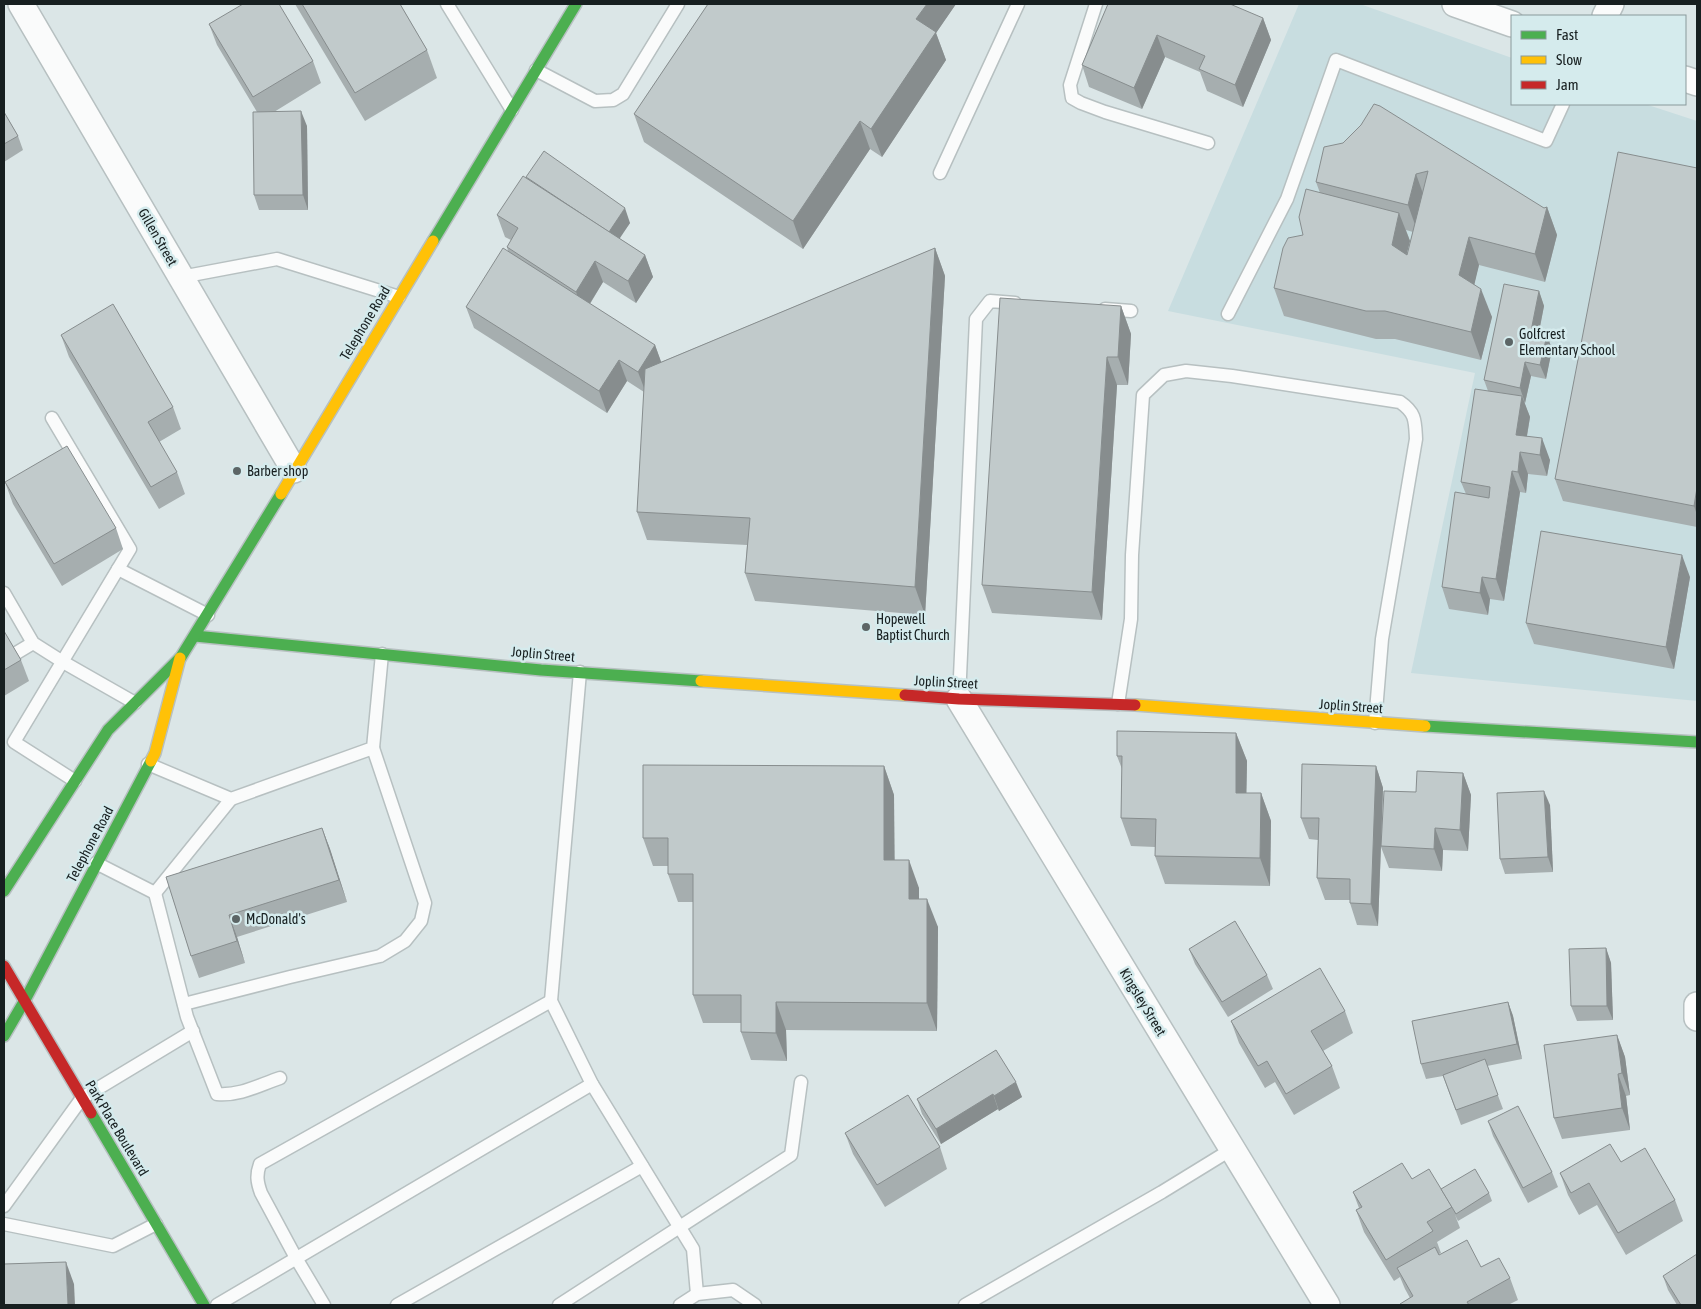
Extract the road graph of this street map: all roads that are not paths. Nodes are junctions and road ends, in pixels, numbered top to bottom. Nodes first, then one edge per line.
1 (21, 4) edge
2 (447, 4) edge
3 (678, 4) edge
4 (1018, 4) edge
5 (1096, 4) edge
6 (1455, 4) edge
7 (566, 9) edge
8 (1511, 24) edge
9 (536, 70) junction
10 (1563, 105) edge
11 (512, 110) junction
12 (1208, 143) dead end
13 (940, 173) dead end
14 (181, 277) junction
15 (399, 297) junction
16 (1028, 304) edge
17 (1094, 308) edge
18 (1131, 310) dead end
19 (1228, 314) dead end
20 (52, 418) dead end
21 (294, 470) junction
22 (118, 569) junction
23 (4, 593) edge
24 (7, 607) edge
25 (208, 615) junction
26 (195, 636) junction
27 (33, 643) junction
28 (382, 654) junction
29 (13, 655) edge
30 (181, 657) junction
31 (63, 662) junction
32 (580, 672) junction
33 (959, 699) junction
34 (135, 703) junction
35 (1118, 704) junction
36 (1375, 723) junction
37 (9, 739) edge
38 (1697, 742) edge
39 (373, 748) junction
40 (148, 764) junction
41 (75, 782) junction
42 (231, 799) junction
43 (96, 863) junction
44 (4, 891) edge
45 (156, 893) junction
46 (4, 966) edge
47 (25, 1000) junction
48 (551, 1001) junction
49 (184, 1004) junction
50 (1697, 1005) edge
51 (1697, 1018) edge
52 (193, 1031) junction
53 (4, 1036) edge
54 (280, 1078) dead end
55 (801, 1082) dead end
56 (592, 1084) junction
57 (82, 1098) junction
58 (1232, 1149) junction
59 (642, 1166) junction
60 (4, 1206) edge
61 (4, 1224) edge
62 (156, 1224) junction
63 (680, 1228) junction
64 (296, 1258) junction
65 (697, 1294) junction
66 (204, 1305) edge
67 (217, 1305) edge
68 (324, 1305) edge
69 (397, 1305) edge
70 (559, 1305) edge
71 (680, 1305) edge
72 (756, 1305) edge
73 (965, 1305) edge
74 (1327, 1305) edge

1 - 14 street, Gillen Street
2 - 11 lane
3 - 9 lane
4 - 13 lane
5 - 12 lane
6 - 8 street
7 - 9 main road, Telephone Road
9 - 11 main road, Telephone Road
10 - 19 lane
11 - 15 main road, Telephone Road
14 - 15 lane
14 - 21 street, Gillen Street
15 - 21 main road, Telephone Road
16 - 33 lane
17 - 18 lane
20 - 22 lane
21 - 25 main road, Telephone Road
22 - 25 lane
22 - 31 lane
23 - 24 lane
24 - 27 lane
25 - 26 main road, Telephone Road
26 - 28 main road, Joplin Street
26 - 30 main road, Telephone Road
27 - 29 lane
27 - 31 lane
28 - 32 main road, Joplin Street
28 - 39 lane
30 - 34 main road, Telephone Road
30 - 40 main road, Telephone Road
31 - 34 lane
31 - 37 lane
32 - 33 main road, Joplin Street
32 - 48 lane
33 - 35 main road, Joplin Street
33 - 58 street, Kingsley Street
34 - 41 main road, Telephone Road
35 - 36 main road, Joplin Street
35 - 36 lane
36 - 38 main road, Joplin Street
37 - 41 lane
39 - 42 lane
39 - 49 lane
40 - 42 lane
40 - 43 main road, Telephone Road
41 - 44 main road, Telephone Road
42 - 45 lane
43 - 45 lane
43 - 47 main road, Telephone Road
45 - 49 lane
46 - 47 main road, Park Place Boulevard
47 - 53 main road, Telephone Road
47 - 57 main road, Park Place Boulevard
48 - 56 lane
48 - 64 lane
49 - 52 lane
50 - 51 street
52 - 54 lane
52 - 57 lane
55 - 63 lane
56 - 59 lane
56 - 64 lane
57 - 60 lane
57 - 62 main road, Park Place Boulevard
58 - 73 lane
58 - 74 street, Kingsley Street
59 - 63 lane
59 - 69 lane
61 - 62 lane
62 - 66 main road, Park Place Boulevard
63 - 65 lane
63 - 70 lane
64 - 67 lane
64 - 68 lane
65 - 71 lane
65 - 72 lane

